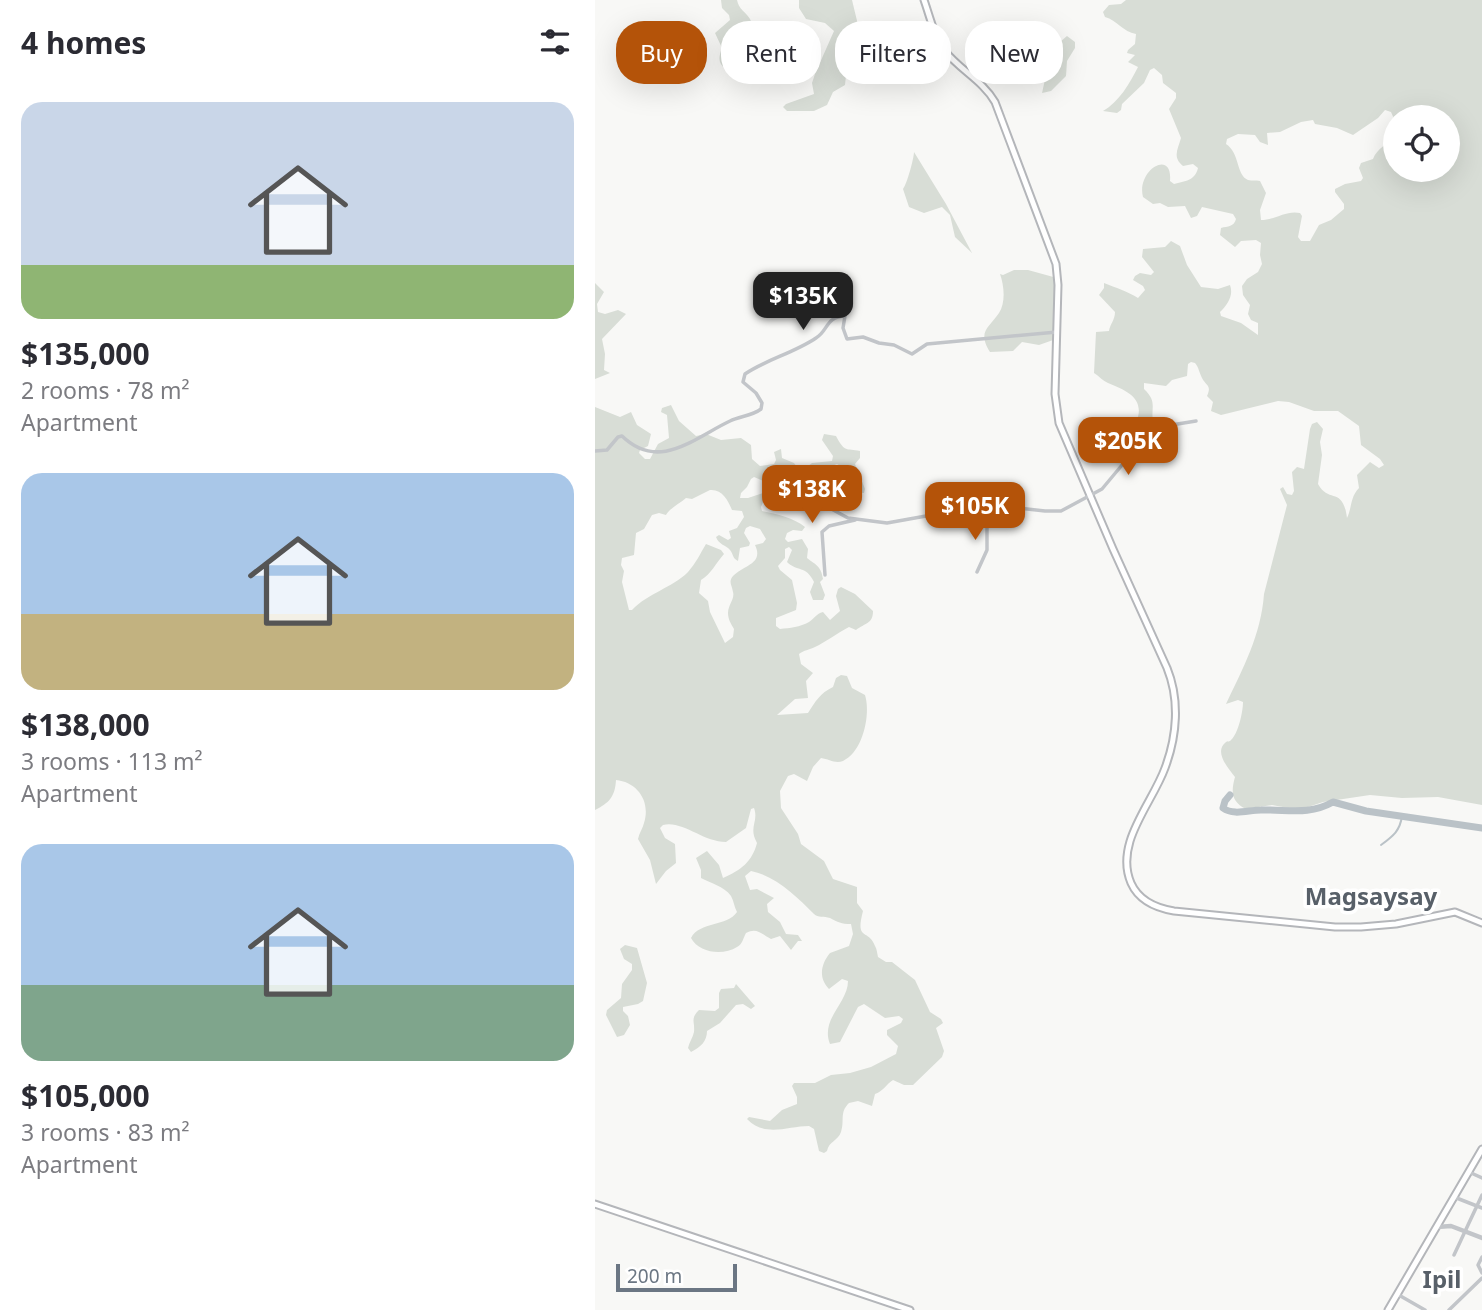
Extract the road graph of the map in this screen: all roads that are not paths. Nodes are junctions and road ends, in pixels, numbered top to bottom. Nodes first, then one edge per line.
1 (924, 0) edge
2 (1057, 332) junction
3 (1196, 421) dead end
4 (595, 450) edge
5 (1090, 496) junction
6 (826, 506) dead end
7 (988, 516) junction
8 (857, 520) junction
9 (977, 572) dead end
10 (825, 575) dead end
11 (1482, 923) edge
12 (1482, 1149) edge
13 (1469, 1172) junction
14 (1482, 1178) edge
15 (1482, 1195) edge
16 (1454, 1197) junction
17 (595, 1204) edge
18 (1477, 1206) junction
19 (1482, 1208) edge
20 (1437, 1227) junction
21 (1465, 1232) junction
22 (1482, 1238) edge
23 (1454, 1255) dead end
24 (1482, 1257) edge
25 (1482, 1276) edge
26 (1397, 1294) junction
27 (894, 1307) edge
28 (910, 1310) edge
29 (1388, 1310) edge
30 (1425, 1310) edge
31 (1449, 1310) edge

1 - 2 highway
2 - 4 street
2 - 5 highway
3 - 5 street
5 - 7 street
5 - 11 highway
6 - 8 street
7 - 8 street
7 - 9 street
8 - 10 street
12 - 13 highway
13 - 14 street
13 - 16 highway
15 - 18 street
16 - 18 street
16 - 20 highway
17 - 27 highway
18 - 19 street
18 - 21 street
20 - 21 street
20 - 26 highway
21 - 22 street
21 - 23 street
24 - 25 street
25 - 31 street
26 - 29 highway
26 - 30 street
27 - 28 highway

